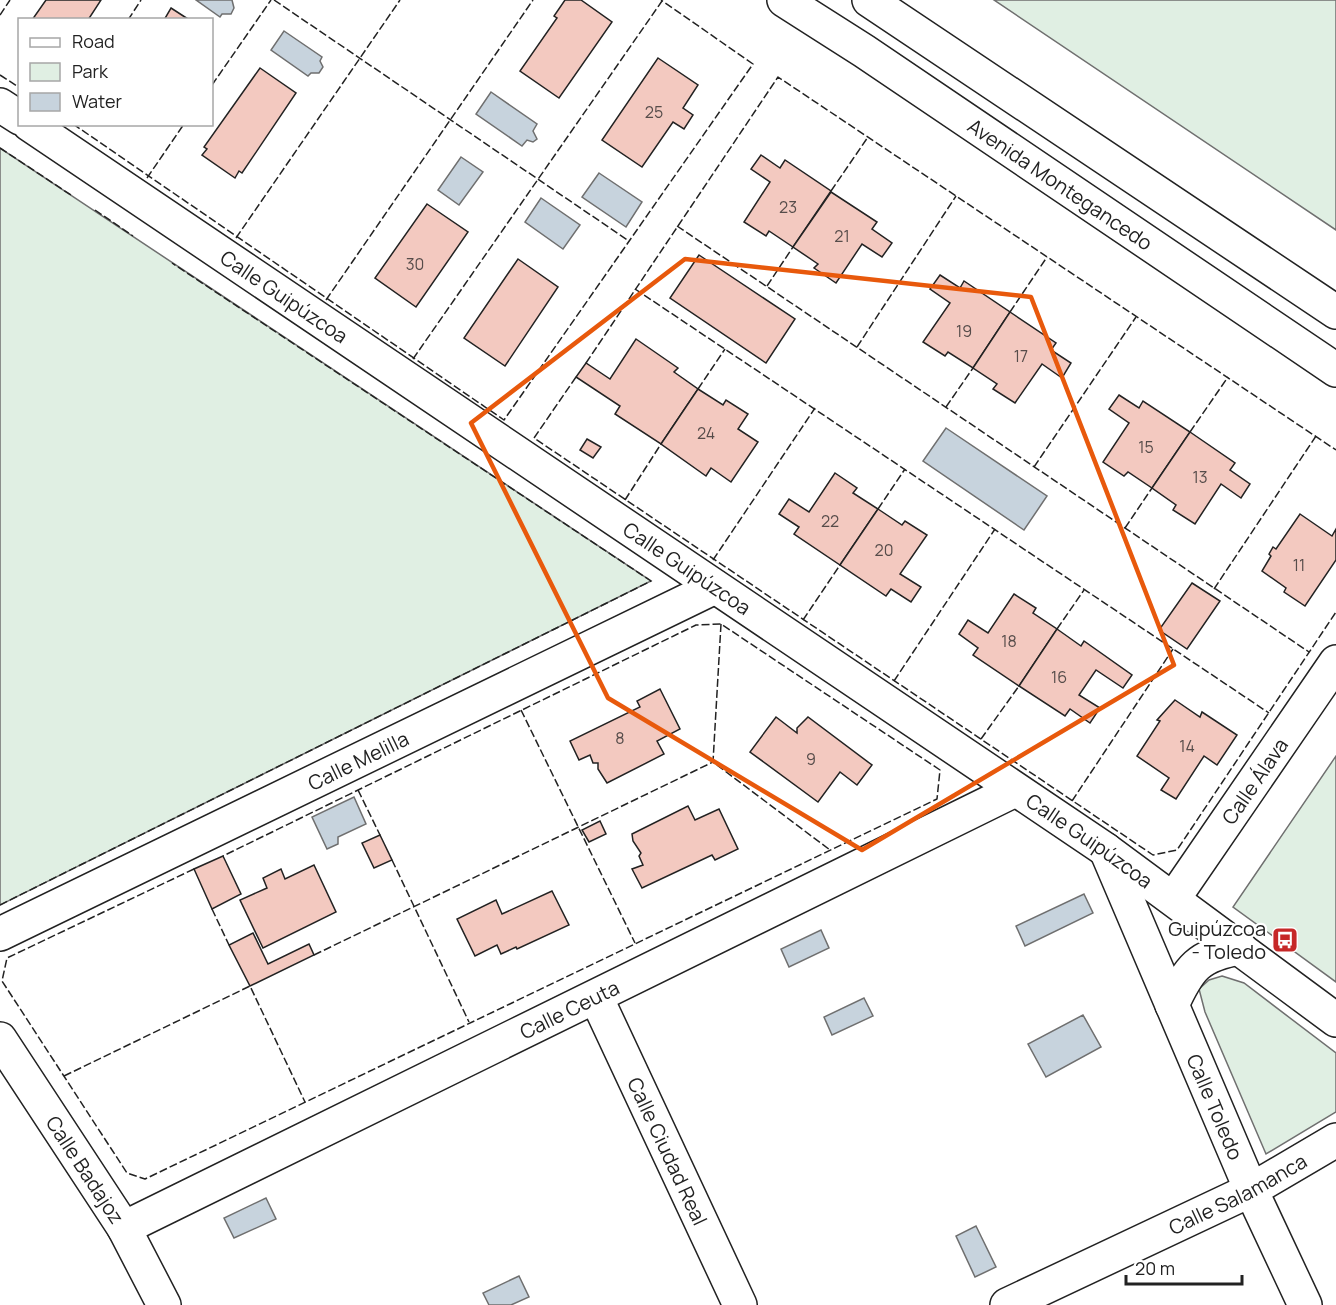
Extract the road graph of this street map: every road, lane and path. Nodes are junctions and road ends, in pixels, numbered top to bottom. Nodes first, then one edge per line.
1 (783, 0) edge
2 (869, 0) edge
3 (0, 105) edge
4 (18, 117) edge
5 (32, 126) edge
6 (1336, 312) edge
7 (1336, 370) edge
8 (715, 587) junction
9 (1336, 662) edge
10 (1015, 790) junction
11 (1106, 850) junction
12 (1174, 898) junction
13 (0, 934) edge
14 (1240, 948) junction
15 (596, 997) junction
16 (1172, 1005) junction
17 (1336, 1020) edge
18 (0, 1039) edge
19 (1336, 1140) edge
20 (1251, 1190) junction
21 (124, 1228) junction
22 (164, 1305) edge
23 (740, 1305) edge
24 (1007, 1305) edge
25 (1305, 1305) edge

1 - 7 street, Avenida Montegancedo
2 - 6 street
3 - 4 street
5 - 8 street, Calle Guipúzcoa
8 - 10 street, Calle Guipúzcoa
8 - 13 street, Calle Melilla
9 - 12 street, Calle Álava
10 - 11 street, Calle Guipúzcoa
10 - 15 street, Calle Ceuta
11 - 12 street, Calle Guipúzcoa
11 - 16 street, Calle Toledo
12 - 14 street, Calle Guipúzcoa
14 - 16 street
14 - 17 street, Calle Guipúzcoa
15 - 21 street, Calle Ceuta
15 - 23 street, Calle Ciudad Real
16 - 20 street, Calle Toledo
18 - 21 street, Calle Badajoz
19 - 20 street, Calle Salamanca
20 - 24 street, Calle Salamanca
20 - 25 street, Calle Toledo
21 - 22 street, Calle Badajoz

